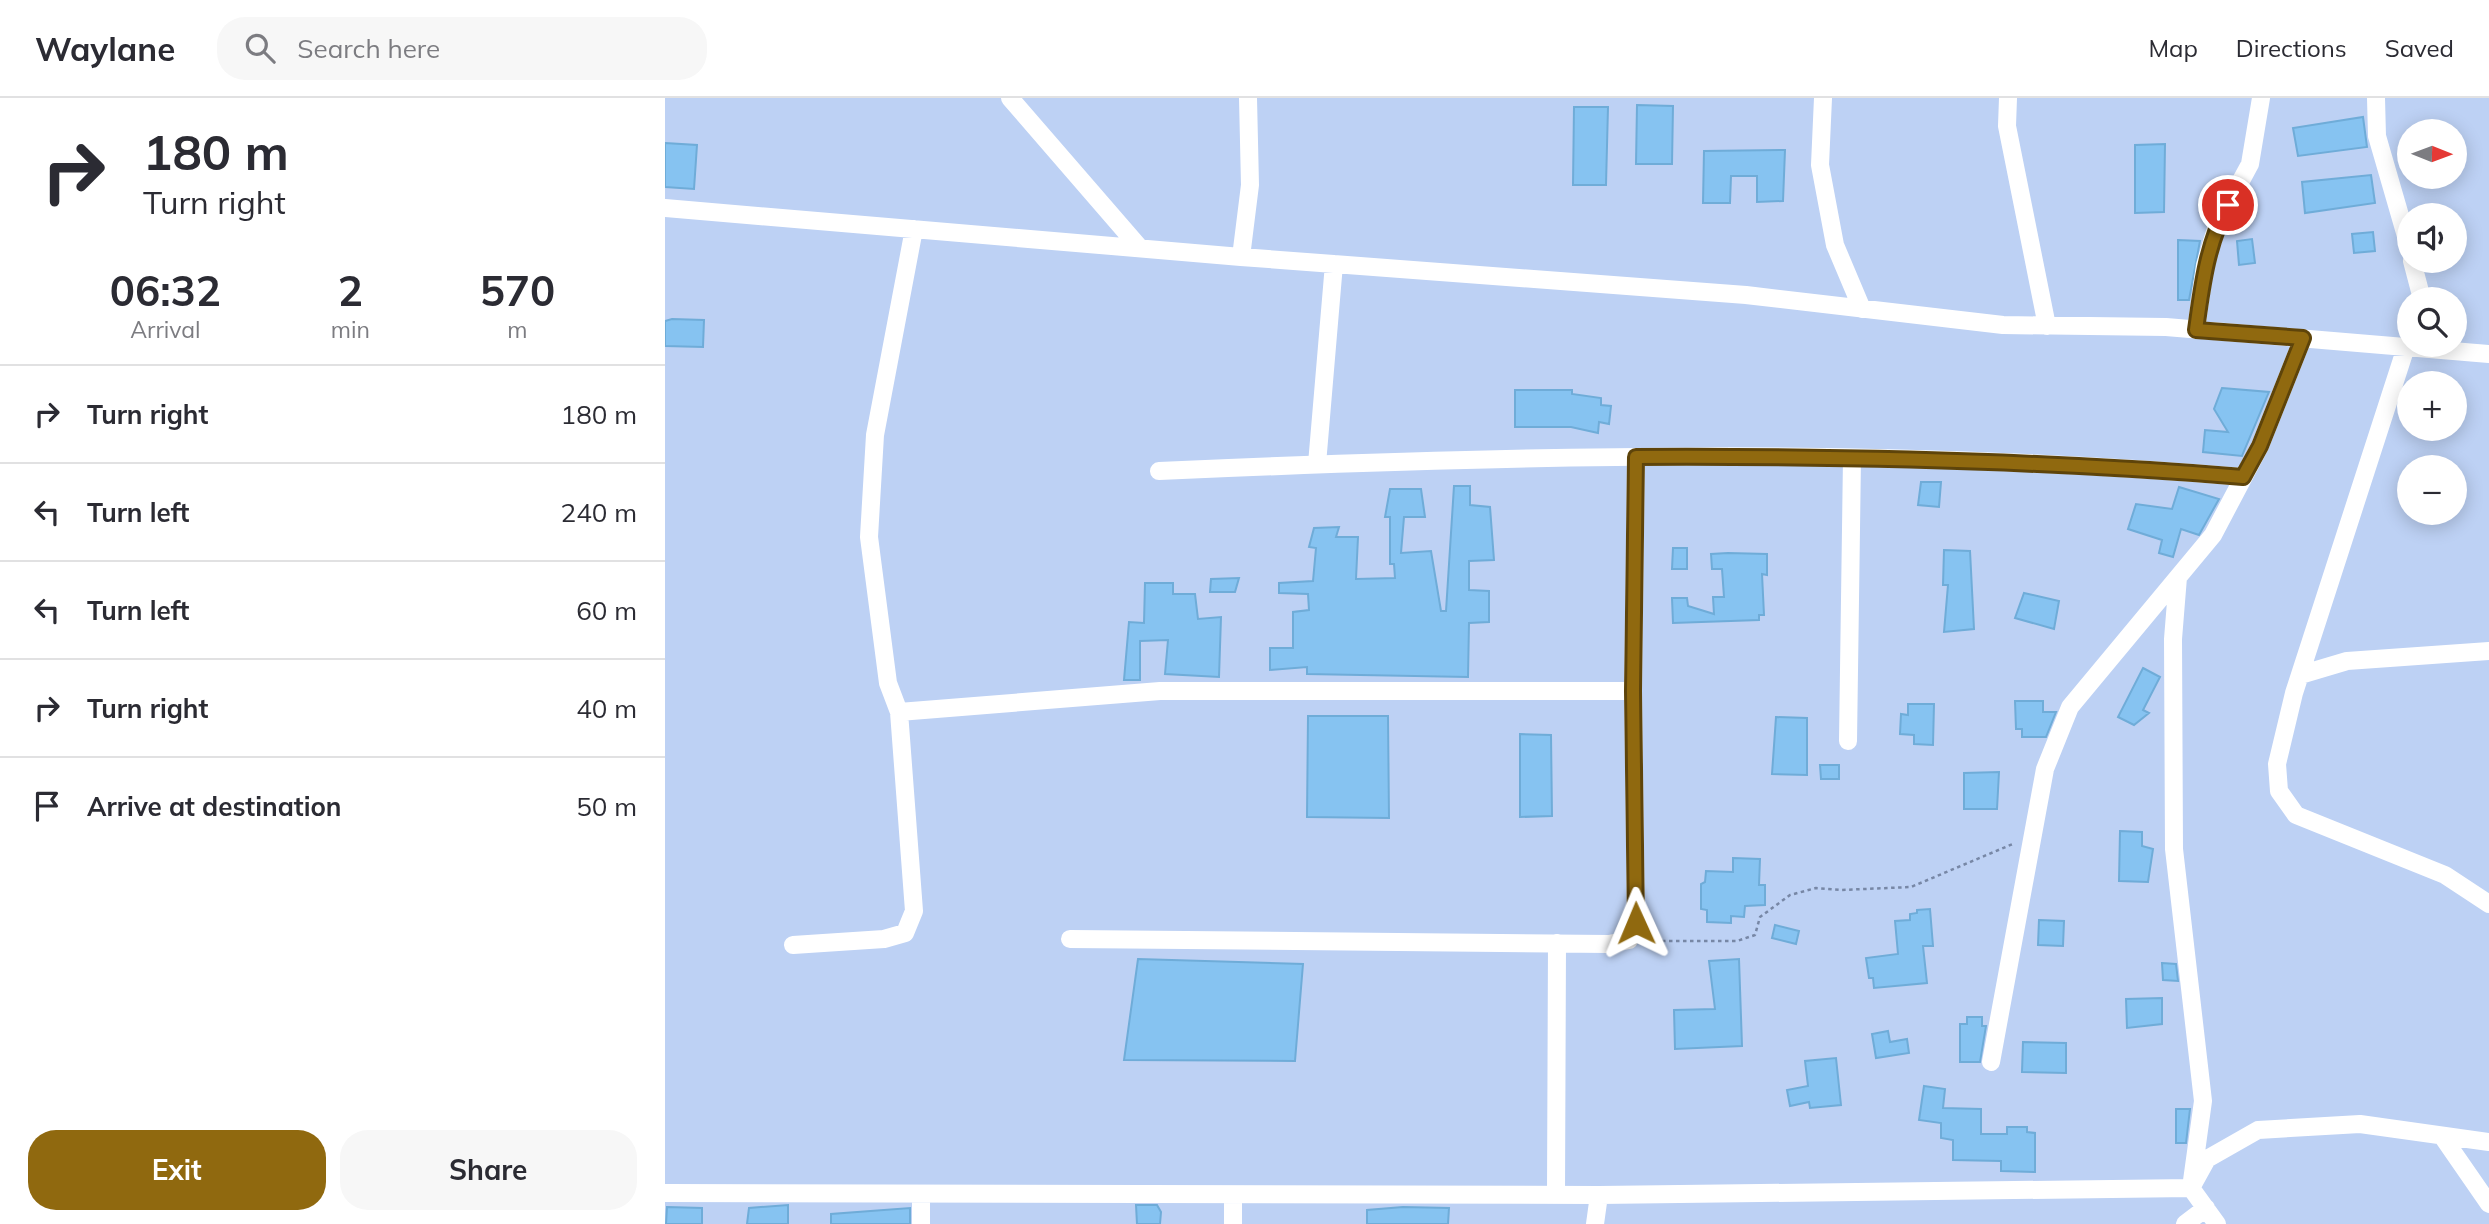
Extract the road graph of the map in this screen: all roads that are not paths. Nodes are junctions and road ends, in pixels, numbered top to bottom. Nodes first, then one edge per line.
1 (1010, 98) edge
2 (1248, 98) edge
3 (1823, 98) edge
4 (2008, 98) edge
5 (2261, 98) edge
6 (2377, 98) edge
7 (2397, 205) edge
8 (665, 208) edge
9 (914, 229) junction
10 (1139, 247) junction
11 (1241, 257) junction
12 (1334, 264) junction
13 (1862, 309) junction
14 (2047, 326) junction
15 (2196, 330) junction
16 (2303, 338) junction
17 (2397, 346) edge
18 (2467, 351) edge
19 (2489, 354) edge
20 (2403, 357) edge
21 (1636, 457) junction
22 (1852, 458) junction
23 (1317, 464) junction
24 (1160, 471) dead end
25 (2243, 477) junction
26 (2178, 577) junction
27 (2489, 651) edge
28 (2299, 675) junction
29 (1633, 691) junction
30 (899, 712) junction
31 (1848, 741) dead end
32 (2489, 904) edge
33 (1070, 939) dead end
34 (1557, 943) junction
35 (793, 945) dead end
36 (1991, 1062) dead end
37 (2442, 1136) junction
38 (2489, 1142) edge
39 (2191, 1188) junction
40 (665, 1193) edge
41 (921, 1194) junction
42 (1233, 1195) junction
43 (1556, 1195) junction
44 (1599, 1195) junction
45 (2489, 1204) edge
46 (2206, 1209) junction
47 (922, 1224) edge
48 (1233, 1224) edge
49 (1595, 1224) edge
50 (2185, 1224) edge
51 (2217, 1224) edge

1 - 10 street
2 - 11 street
3 - 13 street
4 - 14 street
5 - 15 street
6 - 7 street
8 - 9 street
9 - 10 street
9 - 30 street
10 - 11 street
11 - 12 street
12 - 13 street
12 - 23 street
13 - 14 street
14 - 15 street
15 - 16 street
16 - 17 street
16 - 25 street
18 - 19 street
20 - 28 street
21 - 22 street
21 - 23 street
21 - 29 street
22 - 25 street
22 - 31 street
23 - 24 street
25 - 26 street
26 - 36 street
26 - 39 street
27 - 28 street
28 - 32 street
29 - 30 street
29 - 34 street
30 - 35 street
33 - 34 street
34 - 43 street
37 - 38 street
37 - 39 street
37 - 45 street
39 - 44 street
39 - 46 street
40 - 41 street
41 - 42 street
41 - 47 street
42 - 43 street
42 - 48 street
43 - 44 street
44 - 49 street
46 - 50 street
46 - 51 street

